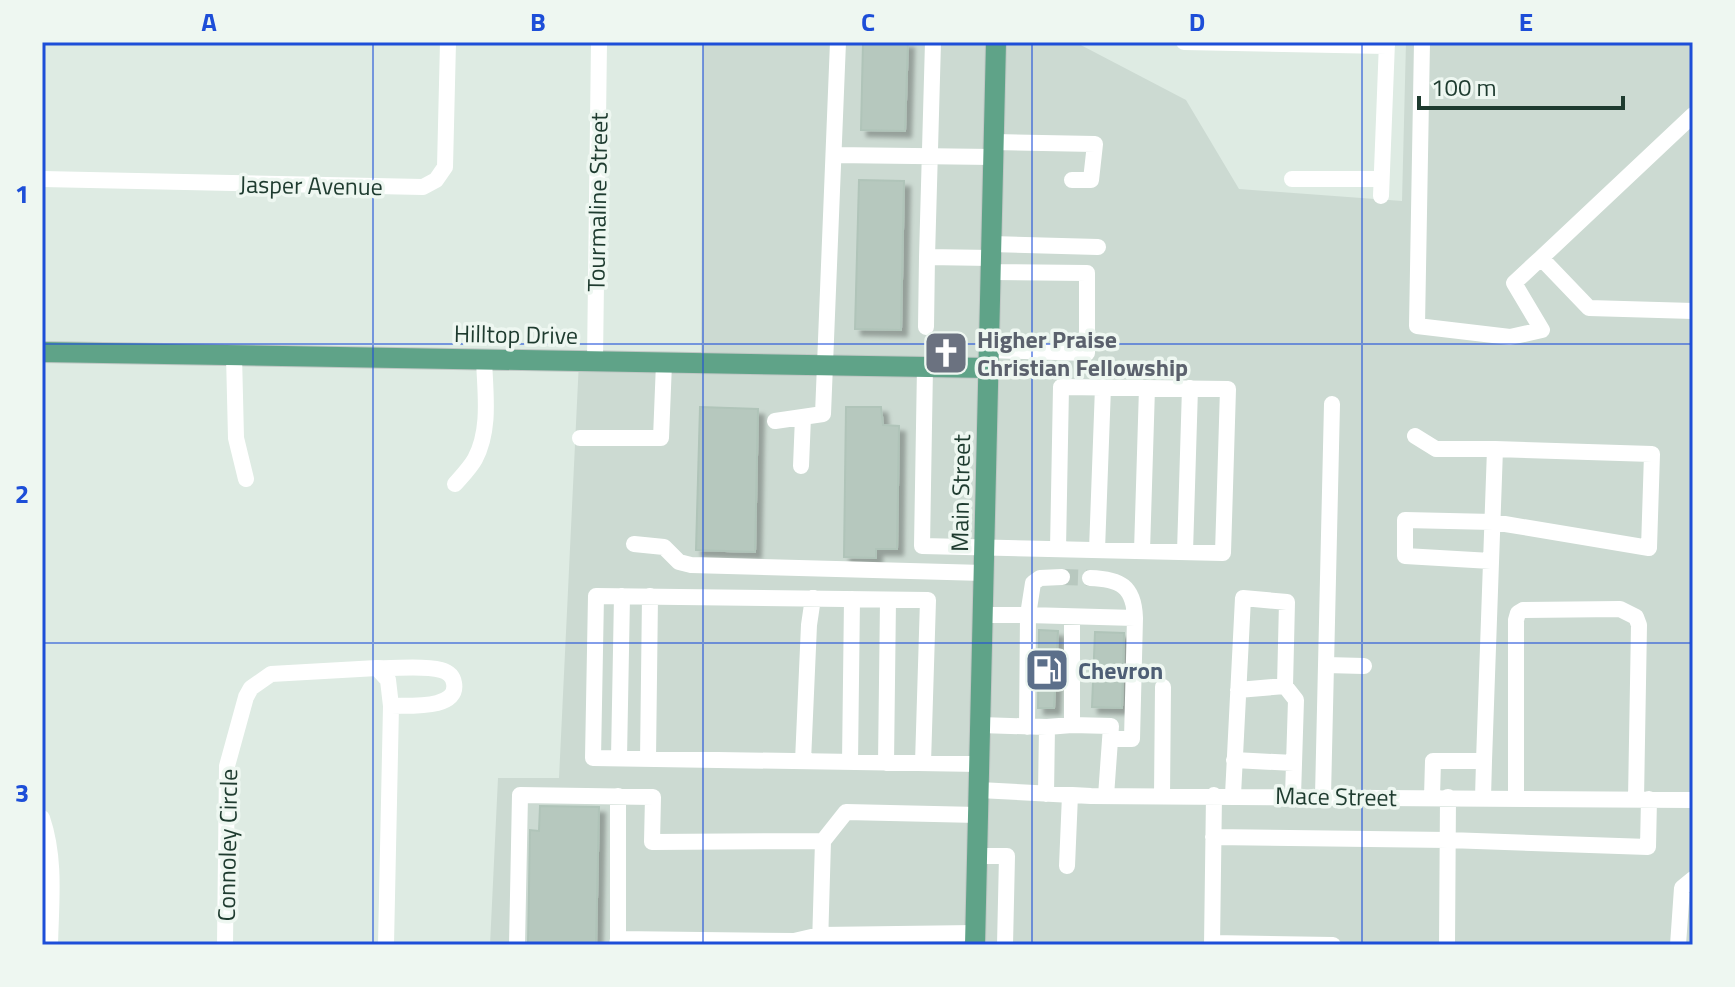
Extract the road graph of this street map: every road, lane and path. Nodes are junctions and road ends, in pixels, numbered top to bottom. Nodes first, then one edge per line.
1 (448, 42) edge
2 (599, 42) edge
3 (838, 42) edge
4 (933, 42) edge
5 (996, 42) edge
6 (1184, 42) edge
7 (1422, 42) edge
8 (1387, 44) edge
9 (1693, 115) edge
10 (994, 150) junction
11 (834, 155) junction
12 (930, 156) junction
13 (42, 179) edge
14 (1292, 179) dead end
15 (1381, 179) junction
16 (1072, 180) dead end
17 (1381, 196) dead end
18 (1098, 247) dead end
19 (927, 257) junction
20 (991, 258) junction
21 (1541, 258) junction
22 (1693, 311) edge
23 (926, 327) dead end
24 (42, 352) edge
25 (234, 355) junction
26 (484, 359) junction
27 (989, 359) junction
28 (42, 361) edge
29 (595, 361) junction
30 (664, 363) junction
31 (827, 365) junction
32 (925, 367) junction
33 (1103, 387) junction
34 (1147, 388) junction
35 (1190, 388) junction
36 (1332, 404) dead end
37 (803, 417) junction
38 (775, 421) dead end
39 (1415, 436) dead end
40 (580, 438) dead end
41 (1495, 449) junction
42 (801, 466) dead end
43 (246, 479) dead end
44 (455, 484) dead end
45 (1493, 522) junction
46 (634, 544) dead end
47 (985, 547) junction
48 (1058, 549) junction
49 (1097, 550) junction
50 (1142, 551) junction
51 (1185, 552) junction
52 (1491, 561) junction
53 (984, 573) junction
54 (1062, 577) tunnel mouth
55 (1090, 578) tunnel mouth
56 (622, 596) junction
57 (650, 596) junction
58 (813, 598) junction
59 (852, 599) junction
60 (888, 600) junction
61 (983, 615) junction
62 (1028, 615) junction
63 (1072, 617) junction
64 (1135, 618) junction
65 (1326, 665) junction
66 (1364, 666) dead end
67 (377, 668) junction
68 (1285, 686) junction
69 (1163, 687) dead end
70 (1238, 690) junction
71 (391, 706) junction
72 (980, 725) junction
73 (1072, 725) junction
74 (1027, 727) junction
75 (1047, 727) junction
76 (1110, 739) junction
77 (619, 758) junction
78 (648, 759) junction
79 (1234, 760) junction
80 (803, 761) junction
81 (1484, 761) junction
82 (850, 762) junction
83 (886, 763) junction
84 (923, 763) junction
85 (1294, 763) junction
86 (980, 764) junction
87 (979, 790) junction
88 (1046, 794) junction
89 (1070, 795) junction
90 (1214, 795) junction
91 (1233, 795) junction
92 (618, 796) junction
93 (1106, 796) junction
94 (1162, 796) junction
95 (1293, 796) junction
96 (1323, 796) junction
97 (1440, 797) junction
98 (1483, 798) junction
99 (1516, 798) junction
100 (1642, 799) junction
101 (1693, 800) edge
102 (978, 815) junction
103 (42, 818) edge
104 (1213, 837) junction
105 (1448, 840) junction
106 (823, 841) junction
107 (977, 856) junction
108 (47, 863) edge
109 (1067, 866) dead end
110 (1693, 879) edge
111 (977, 888) junction
112 (1006, 888) junction
113 (975, 939) edge
114 (820, 940) edge
115 (618, 942) edge
116 (1212, 944) edge
117 (50, 945) edge
118 (225, 945) edge
119 (386, 945) edge
120 (517, 945) edge
121 (1005, 945) edge
122 (1333, 945) edge
123 (1447, 945) edge
124 (1678, 945) edge

1 - 13 street, Jasper Avenue
2 - 29 street, Tourmaline Street
3 - 11 street
4 - 12 street
5 - 10 main road, Main Street
6 - 8 street
7 - 21 street
8 - 15 street
9 - 21 street
10 - 12 street
10 - 16 street
10 - 20 main road, Main Street
11 - 12 street
11 - 31 street
12 - 19 street
14 - 15 street
15 - 17 street
18 - 20 street
19 - 20 street
19 - 23 street
20 - 27 main road, Main Street
20 - 27 street
21 - 22 street
24 - 25 main road, Hilltop Drive
24 - 28 street
25 - 26 main road, Hilltop Drive
25 - 43 street
26 - 29 main road, Hilltop Drive
26 - 44 street
27 - 32 main road, Hilltop Drive
27 - 47 main road, Main Street
29 - 30 main road, Hilltop Drive
30 - 31 main road, Hilltop Drive
30 - 40 street
31 - 32 main road, Hilltop Drive
31 - 37 street
32 - 47 street
33 - 34 street
33 - 48 street
33 - 49 street
34 - 35 street
34 - 50 street
35 - 51 street
35 - 51 street
36 - 65 street
37 - 38 street
37 - 42 street
39 - 41 street
41 - 45 street
41 - 45 street
45 - 52 street
45 - 52 street
46 - 53 street
47 - 48 street
47 - 53 main road, Main Street
48 - 49 street
49 - 50 street
50 - 51 street
52 - 81 street
53 - 61 main road, Main Street
54 - 62 street
55 - 64 street
56 - 57 street
56 - 77 street
56 - 77 street
57 - 58 street
57 - 78 street
58 - 59 street
58 - 80 street
59 - 60 street
59 - 82 street
60 - 83 street
60 - 84 street
61 - 62 street
61 - 72 main road, Main Street
62 - 63 street
62 - 74 street
63 - 64 street
63 - 73 street
64 - 76 street
65 - 66 street
65 - 96 street
67 - 71 street
67 - 71 street, Connoley Circle
67 - 118 street, Connoley Circle
68 - 70 street
68 - 70 street
68 - 85 street
69 - 94 street
70 - 79 street
71 - 119 street
72 - 74 street
72 - 86 main road, Main Street
73 - 75 street
73 - 76 street
74 - 75 street
75 - 88 street
76 - 93 street
77 - 78 street
78 - 80 street
79 - 85 street
79 - 91 street
80 - 82 street
81 - 97 street
81 - 98 street
82 - 83 street
83 - 84 street
84 - 86 street
85 - 95 street
86 - 87 main road, Main Street
87 - 88 street, Mace Street
87 - 102 main road, Main Street
88 - 89 street, Mace Street
89 - 93 street, Mace Street
89 - 109 street
90 - 91 street, Mace Street
90 - 94 street, Mace Street
90 - 104 street
91 - 95 street, Mace Street
92 - 106 street
92 - 115 street
92 - 120 street
93 - 94 street, Mace Street
95 - 96 street, Mace Street
96 - 97 street, Mace Street
97 - 98 street, Mace Street
97 - 105 street
98 - 99 street, Mace Street
99 - 100 street, Mace Street
99 - 100 street
100 - 101 street, Mace Street
100 - 105 street
102 - 106 street
102 - 107 main road, Main Street
103 - 108 street
104 - 105 street
104 - 116 street
105 - 123 street
106 - 114 street
107 - 111 main road, Main Street
107 - 112 street
108 - 117 street
110 - 124 street
111 - 112 street
111 - 113 main road, Main Street
112 - 121 street
113 - 114 street
114 - 115 street
116 - 122 street

